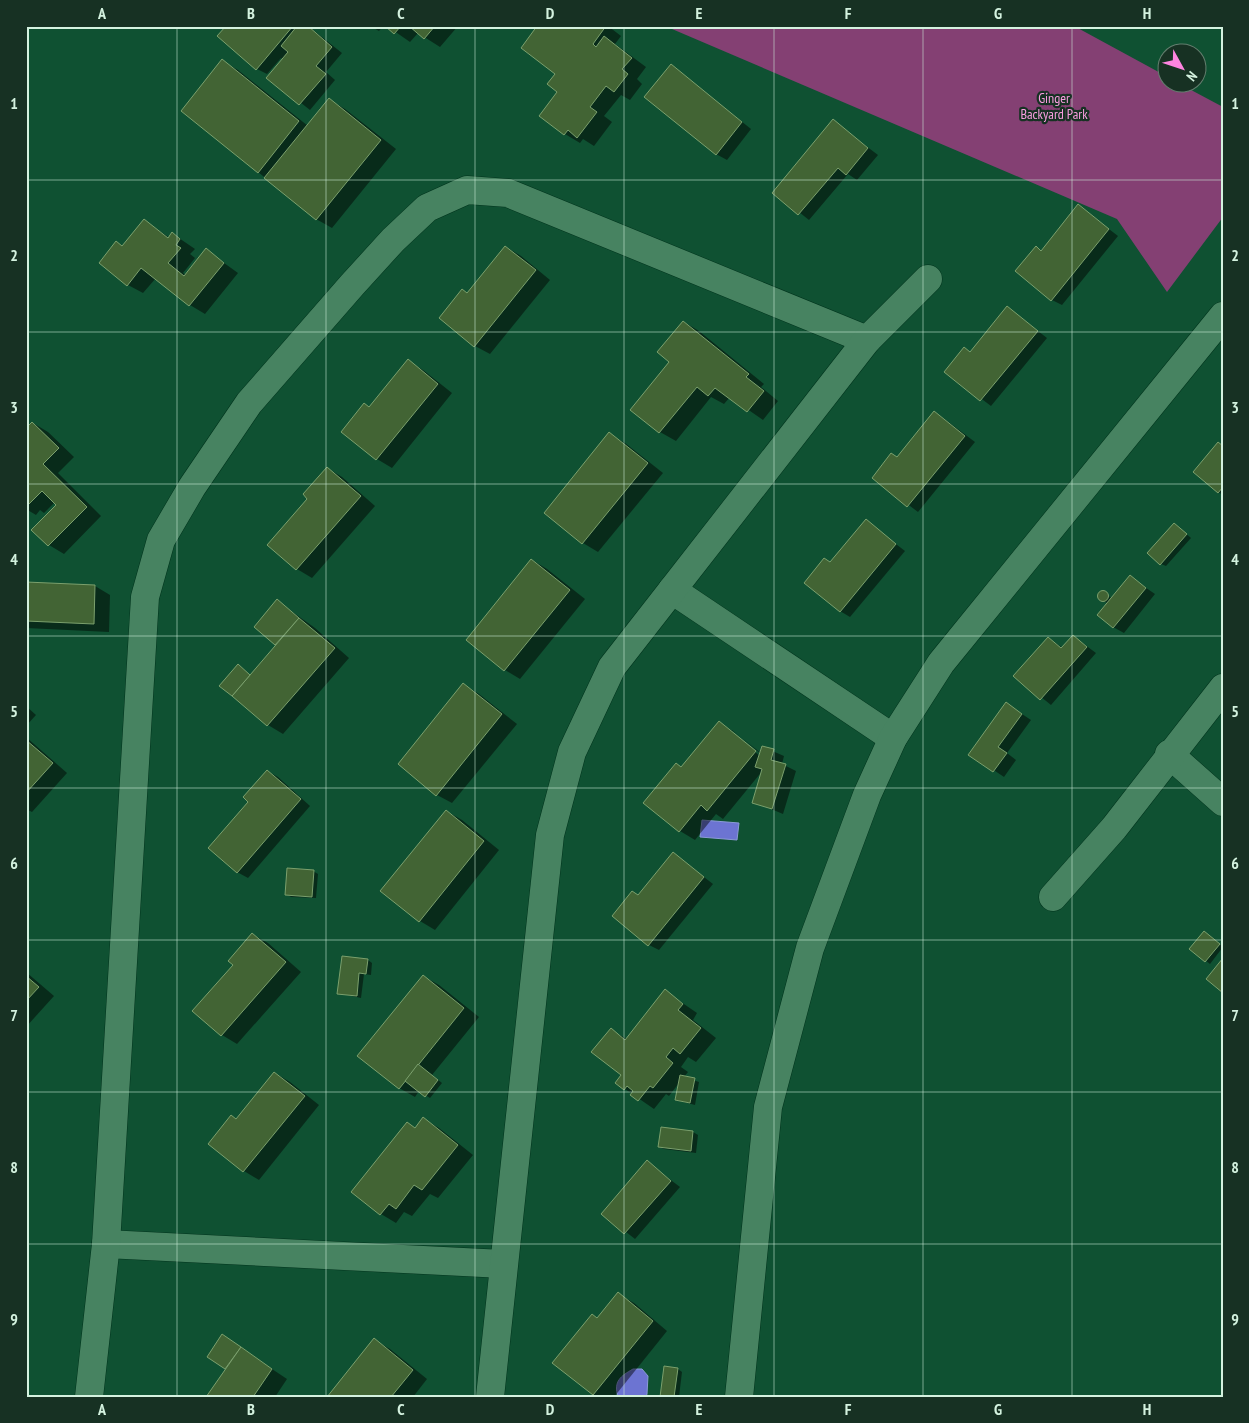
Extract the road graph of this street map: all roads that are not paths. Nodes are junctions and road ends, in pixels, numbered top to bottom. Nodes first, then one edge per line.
1 (928, 279) dead end
2 (1223, 316) edge
3 (867, 340) junction
4 (672, 590) junction
5 (1223, 688) edge
6 (893, 738) junction
7 (1169, 754) junction
8 (1223, 802) edge
9 (1053, 897) dead end
10 (106, 1244) junction
11 (503, 1264) junction
12 (89, 1397) edge
13 (490, 1397) edge
14 (739, 1397) edge

1 - 3 street
2 - 6 street
3 - 4 street
3 - 10 street
4 - 6 street
4 - 11 street
5 - 7 street
6 - 14 street
7 - 8 street
7 - 9 street
10 - 11 street
10 - 12 street
11 - 13 street

